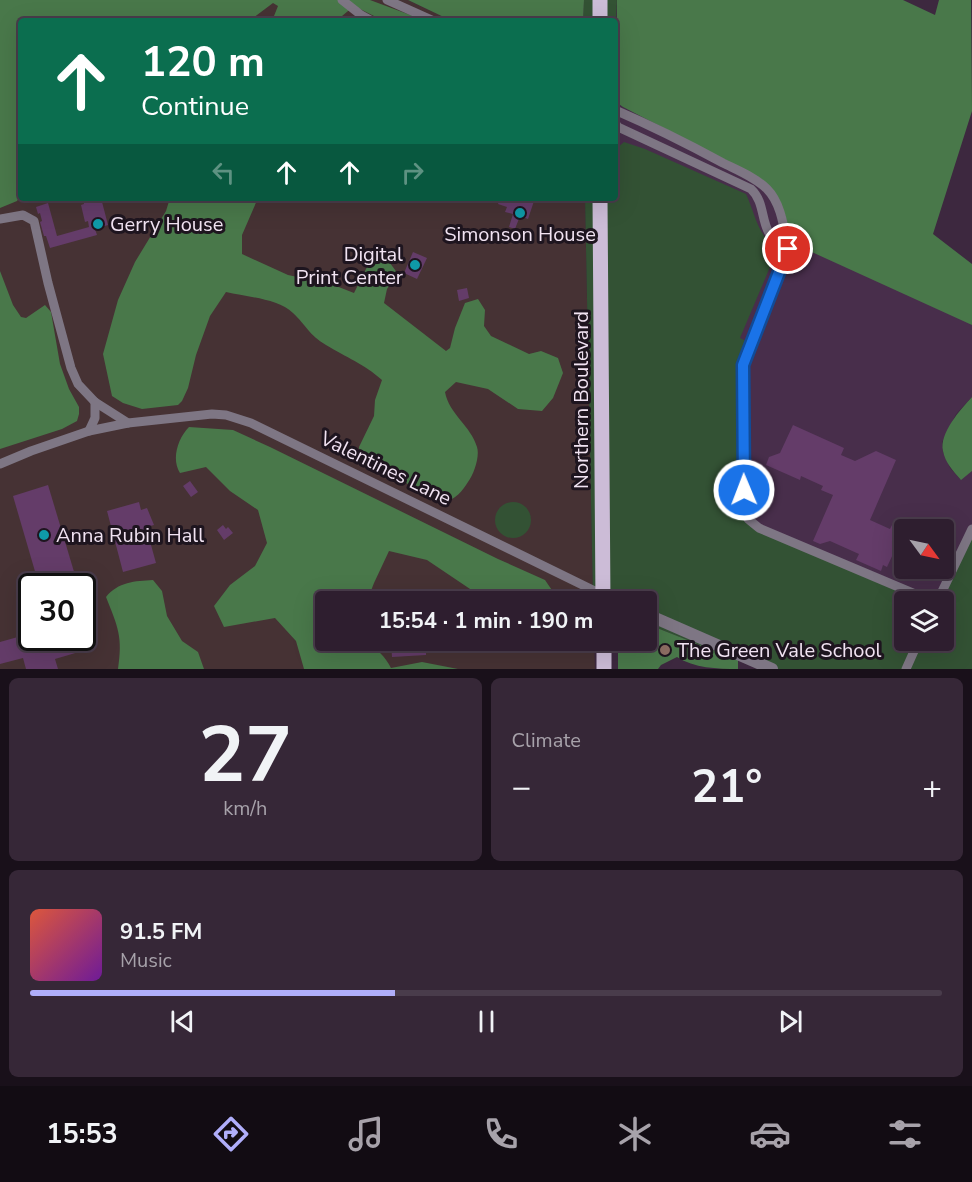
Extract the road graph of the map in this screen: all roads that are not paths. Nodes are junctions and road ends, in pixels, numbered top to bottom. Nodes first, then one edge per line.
1 (342, 0) edge
2 (387, 0) edge
3 (600, 0) edge
4 (366, 18) edge
5 (427, 18) edge
6 (600, 18) edge
7 (618, 111) edge
8 (618, 127) edge
9 (600, 201) edge
10 (0, 219) edge
11 (788, 249) junction
12 (95, 402) junction
13 (128, 423) junction
14 (89, 431) junction
15 (0, 464) edge
16 (972, 529) edge
17 (592, 591) edge
18 (608, 591) edge
19 (910, 591) edge
20 (941, 591) edge
21 (657, 619) edge
22 (604, 651) edge
23 (914, 651) edge
24 (604, 669) edge
25 (772, 669) edge
26 (906, 669) edge

1 - 4 street
2 - 5 street
3 - 6 main road
7 - 11 street
8 - 11 street
9 - 18 main road, Northern Boulevard
10 - 12 street
11 - 19 street
12 - 13 street
12 - 14 street
13 - 14 street, Valentines Lane
13 - 17 street, Valentines Lane
14 - 15 street, Valentines Lane
16 - 20 street
21 - 25 street
22 - 24 main road
23 - 26 street

